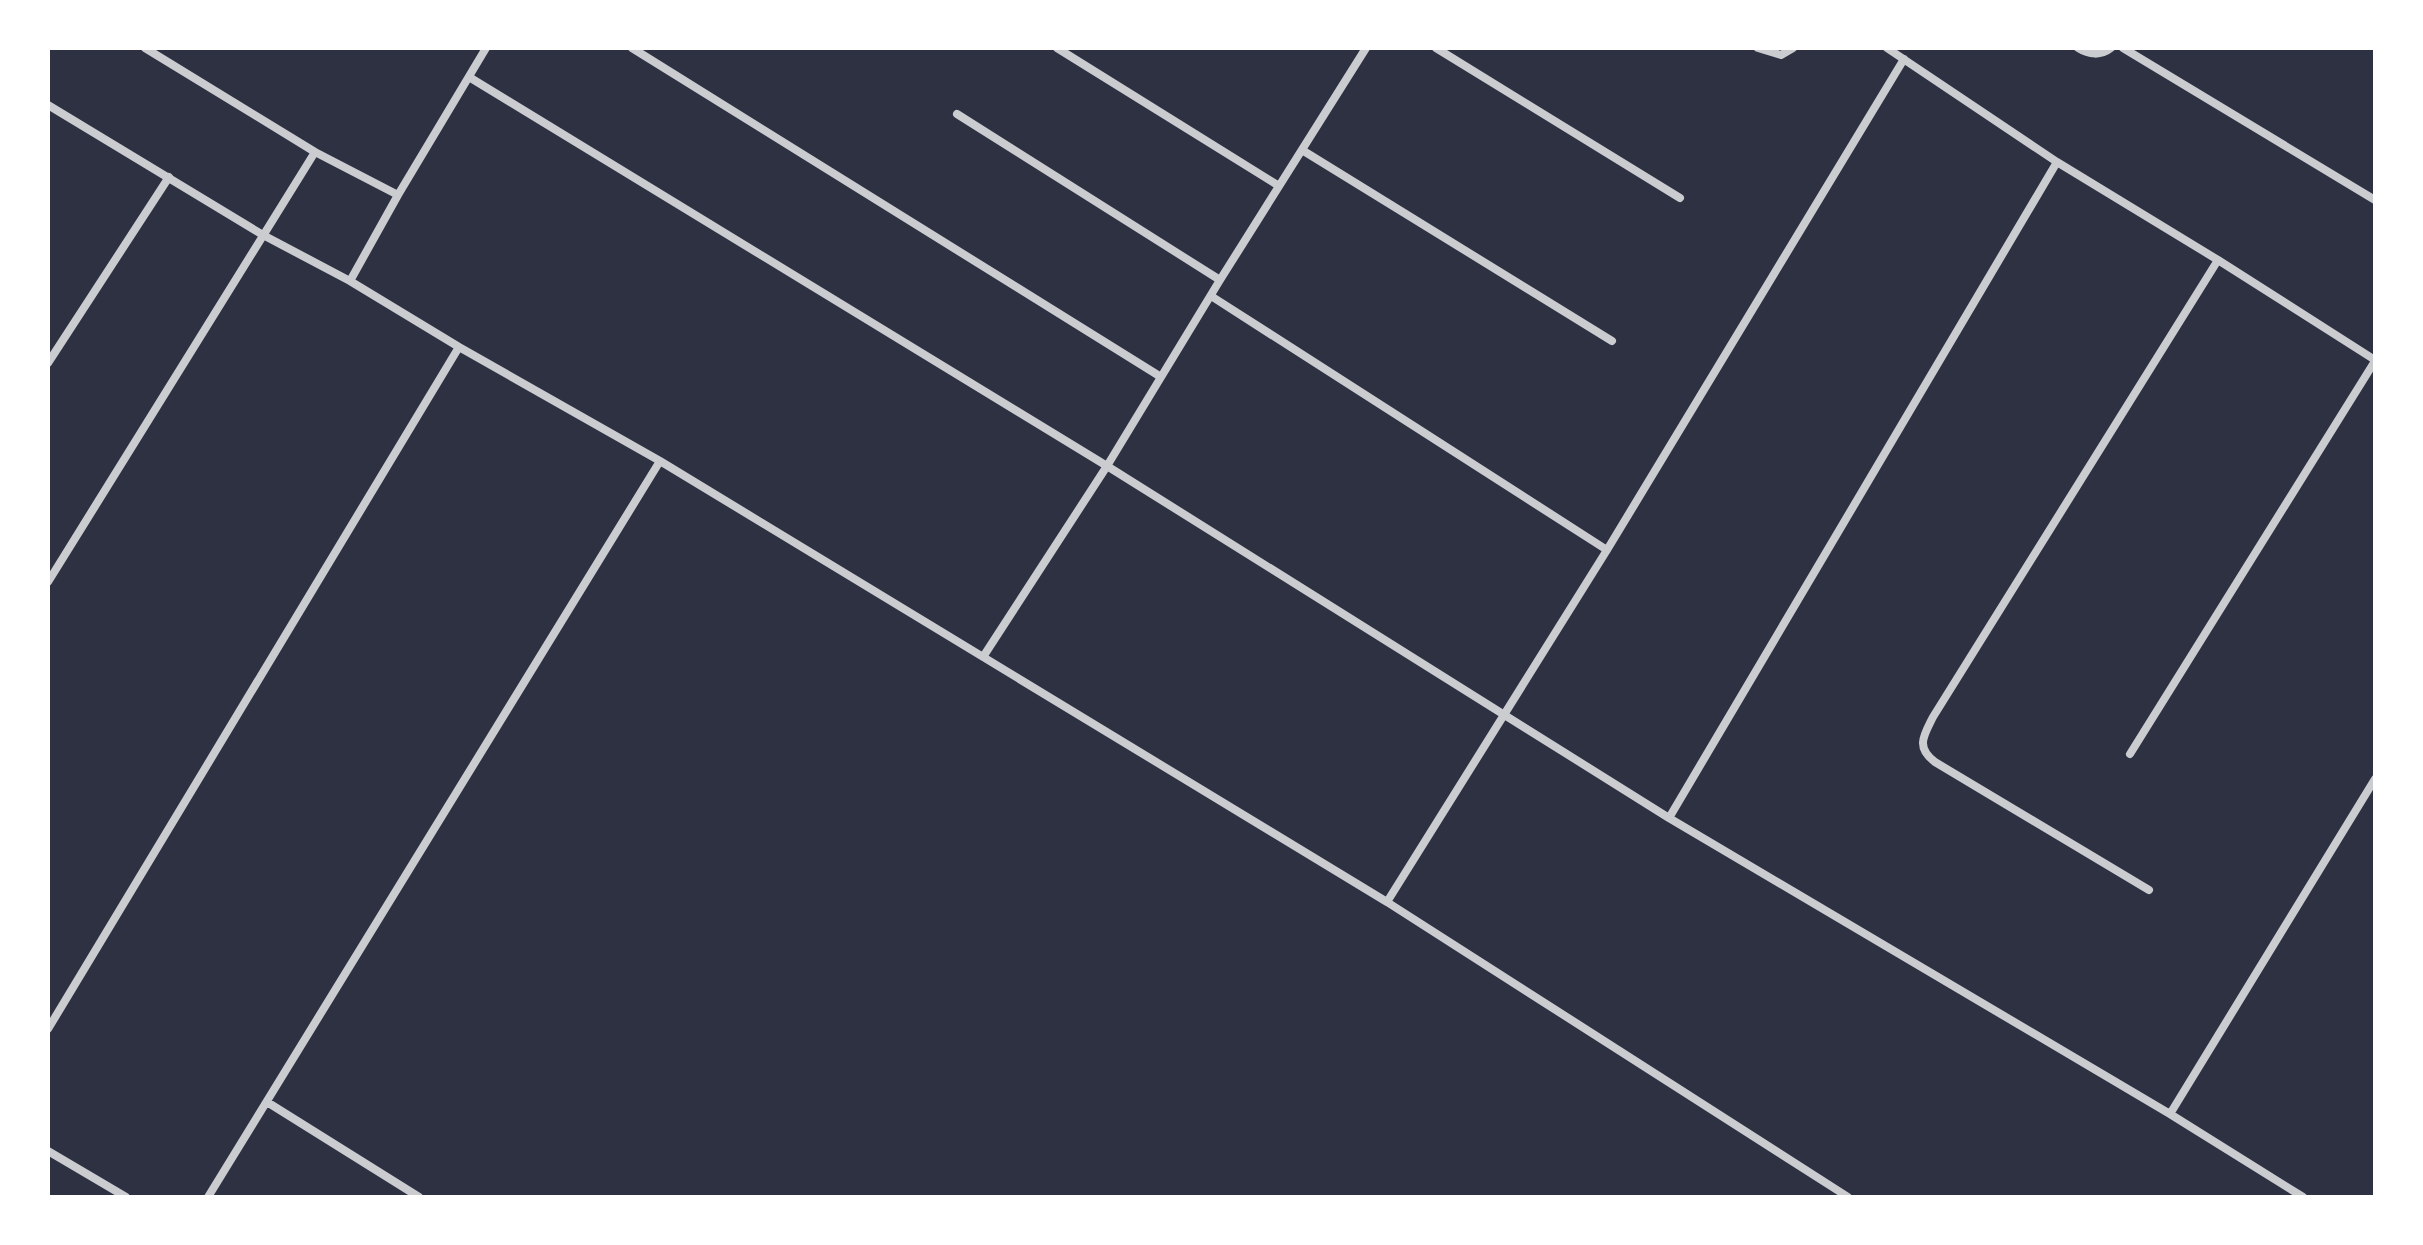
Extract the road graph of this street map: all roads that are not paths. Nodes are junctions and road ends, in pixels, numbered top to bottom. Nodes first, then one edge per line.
1 (145, 48) edge
2 (632, 48) edge
3 (1057, 48) edge
4 (1366, 48) edge
5 (1436, 48) edge
6 (1758, 48) edge
7 (1793, 48) edge
8 (1887, 48) edge
9 (2078, 48) edge
10 (2111, 48) edge
11 (2123, 48) edge
12 (481, 49) edge
13 (1904, 59) junction
14 (469, 77) junction
15 (48, 105) edge
16 (957, 114) dead end
17 (1302, 150) junction
18 (315, 152) junction
19 (2057, 162) junction
20 (169, 177) junction
21 (1279, 186) junction
22 (398, 195) junction
23 (1680, 198) dead end
24 (2375, 200) edge
25 (263, 235) junction
26 (2218, 260) junction
27 (1220, 280) junction
28 (350, 281) junction
29 (1211, 296) junction
30 (1612, 341) dead end
31 (459, 347) junction
32 (2375, 360) edge
33 (48, 363) edge
34 (1161, 377) junction
35 (660, 461) junction
36 (1107, 466) junction
37 (1607, 550) junction
38 (48, 582) edge
39 (983, 657) junction
40 (1504, 716) junction
41 (2130, 754) dead end
42 (2375, 779) edge
43 (1669, 818) junction
44 (2149, 890) dead end
45 (1387, 902) junction
46 (48, 1029) edge
47 (267, 1102) junction
48 (2170, 1114) junction
49 (48, 1151) edge
50 (126, 1197) edge
51 (208, 1197) edge
52 (419, 1197) edge
53 (1848, 1197) edge
54 (2303, 1197) edge

1 - 18 street
2 - 34 street
3 - 21 street
4 - 17 street
5 - 23 street
6 - 7 street
8 - 13 street
9 - 10 street
11 - 24 street
12 - 14 street
13 - 19 street
13 - 37 street
14 - 22 street
14 - 36 street
15 - 20 street
16 - 27 street
17 - 21 street
17 - 30 street
18 - 22 street
18 - 25 street
19 - 26 street
19 - 43 street
20 - 25 street
20 - 33 street
21 - 27 street
22 - 28 street
25 - 28 street
25 - 38 street
26 - 32 street
26 - 44 street
27 - 29 street
28 - 31 street
29 - 34 street
29 - 37 street
31 - 35 street
31 - 46 street
32 - 41 street
34 - 36 street
35 - 39 street
35 - 47 street
36 - 39 street
36 - 40 street
37 - 40 street
39 - 45 street
40 - 43 street
40 - 45 street
42 - 48 street
43 - 48 street
45 - 53 street
47 - 51 street
47 - 52 street
48 - 54 street
49 - 50 street

